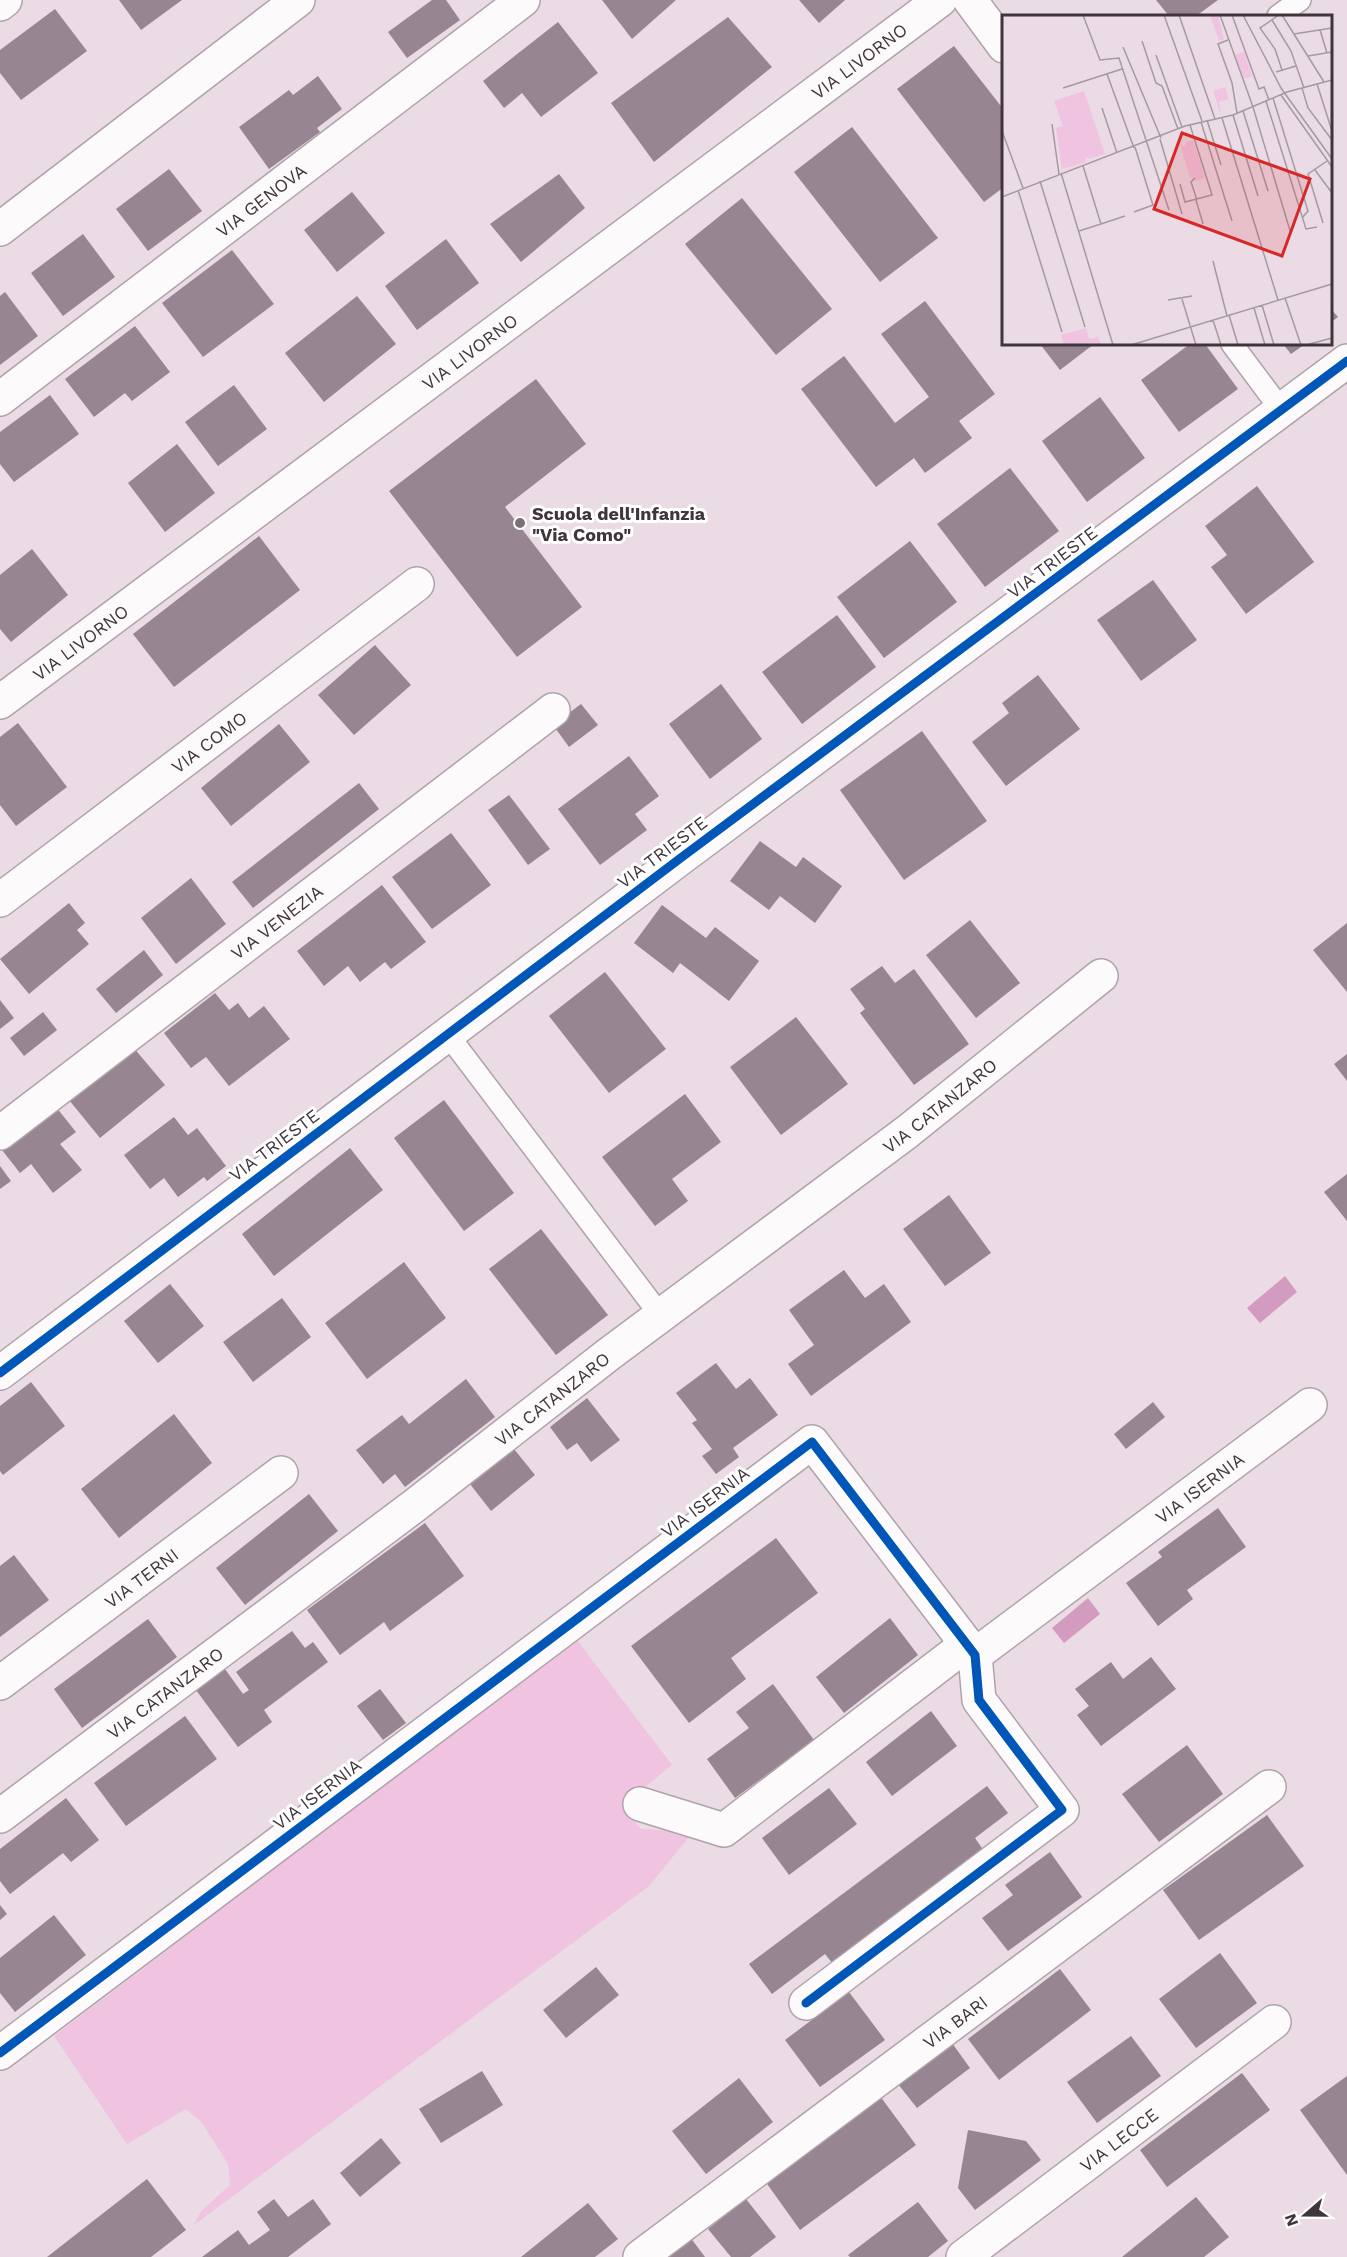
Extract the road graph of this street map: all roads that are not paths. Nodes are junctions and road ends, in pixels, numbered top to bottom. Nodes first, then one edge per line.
1 (5, 0) edge
2 (298, 0) edge
3 (523, 0) edge
4 (940, 0) edge
5 (970, 0) edge
6 (1300, 0) edge
7 (0, 4) edge
8 (1279, 15) edge
9 (1002, 42) edge
10 (0, 229) edge
11 (1233, 345) edge
12 (1347, 361) edge
13 (0, 399) edge
14 (1282, 411) junction
15 (417, 584) dead end
16 (0, 702) edge
17 (553, 710) dead end
18 (0, 900) edge
19 (1101, 976) dead end
20 (448, 1035) junction
21 (0, 1133) edge
22 (661, 1316) junction
23 (0, 1373) edge
24 (1310, 1405) dead end
25 (281, 1473) dead end
26 (971, 1650) junction
27 (0, 1683) edge
28 (1269, 1788) dead end
29 (640, 1804) dead end
30 (0, 1816) edge
31 (806, 2003) dead end
32 (1274, 2022) dead end
33 (0, 2053) edge
34 (640, 2257) edge
35 (963, 2257) edge

1 - 7 street
2 - 10 street
3 - 13 street, VIA GENOVA
4 - 16 street, VIA LIVORNO
5 - 9 street
6 - 8 lane
11 - 14 lane
12 - 14 street, VIA TRIESTE
14 - 20 street, VIA TRIESTE
15 - 18 street, VIA COMO
17 - 21 street, VIA VENEZIA
19 - 22 street, VIA CATANZARO
20 - 22 lane
20 - 23 street, VIA TRIESTE
22 - 30 street, VIA CATANZARO
24 - 26 street, VIA ISERNIA
25 - 27 street, VIA TERNI
26 - 29 street, VIA ISERNIA
26 - 31 street
26 - 33 street, VIA ISERNIA
28 - 34 street, VIA BARI
32 - 35 street, VIA LECCE

